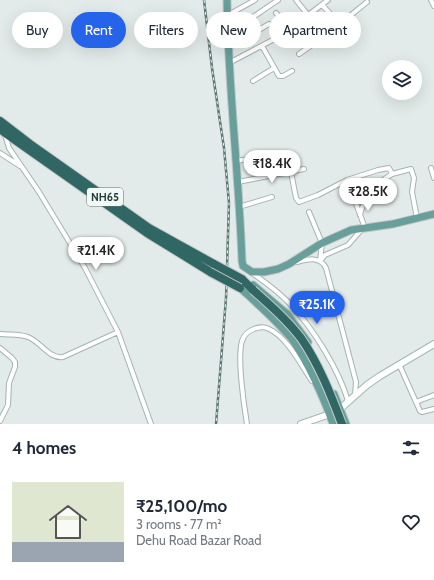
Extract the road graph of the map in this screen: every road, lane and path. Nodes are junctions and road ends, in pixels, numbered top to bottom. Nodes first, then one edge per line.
1 (227, 0) edge
2 (255, 0) edge
3 (278, 0) edge
4 (296, 0) edge
5 (328, 0) edge
6 (432, 0) edge
7 (367, 2) dead end
8 (322, 5) junction
9 (434, 6) edge
10 (227, 12) edge
11 (234, 12) edge
12 (260, 12) edge
13 (306, 12) edge
14 (312, 12) edge
15 (329, 12) edge
16 (355, 12) edge
17 (269, 24) dead end
18 (261, 29) edge
19 (269, 42) edge
20 (262, 46) junction
21 (228, 48) edge
22 (307, 48) edge
23 (299, 54) dead end
24 (229, 63) junction
25 (274, 68) junction
26 (292, 71) dead end
27 (253, 81) dead end
28 (2, 127) edge
29 (0, 153) edge
30 (286, 153) dead end
31 (236, 161) junction
32 (23, 168) junction
33 (431, 168) dead end
34 (304, 169) dead end
35 (291, 172) junction
36 (392, 174) junction
37 (434, 178) edge
38 (238, 182) junction
39 (272, 197) dead end
40 (355, 201) dead end
41 (239, 208) junction
42 (309, 212) dead end
43 (434, 214) edge
44 (360, 215) junction
45 (417, 218) junction
46 (364, 229) junction
47 (322, 243) junction
48 (320, 261) junction
49 (289, 264) junction
50 (252, 272) junction
51 (242, 279) junction
52 (240, 288) junction
53 (252, 291) junction
54 (118, 332) junction
55 (0, 334) edge
56 (434, 344) edge
57 (0, 348) edge
58 (399, 364) junction
59 (319, 391) junction
60 (355, 395) junction
61 (434, 395) edge
62 (348, 402) junction
63 (416, 402) junction
64 (341, 408) junction
65 (434, 409) edge
66 (330, 414) junction
67 (149, 419) junction
68 (0, 421) edge
69 (145, 424) edge
70 (151, 424) edge
71 (247, 424) edge
72 (301, 424) edge
73 (333, 424) edge
74 (337, 424) edge
75 (342, 424) edge
76 (346, 424) edge

1 - 10 main road
2 - 11 street
3 - 12 street
4 - 13 street
5 - 8 street
6 - 9 street
7 - 16 street
8 - 14 street
8 - 15 street
17 - 18 street
19 - 20 street
20 - 24 street
20 - 25 street
21 - 24 main road
22 - 23 street
24 - 31 main road
25 - 26 street
25 - 27 street
28 - 32 street
28 - 51 highway, NH65, bridge
28 - 52 highway, NH65, bridge
29 - 32 street
30 - 31 street
31 - 38 main road
32 - 54 street
33 - 37 street
34 - 35 street
35 - 36 street
35 - 38 street
36 - 44 street
36 - 45 street
38 - 41 main road
39 - 41 street
40 - 44 street
41 - 50 main road
42 - 47 street
43 - 45 main road
44 - 46 street
45 - 46 main road
46 - 47 main road
46 - 48 street
47 - 48 street
47 - 49 main road
48 - 49 street
48 - 60 street
49 - 50 main road
50 - 62 street
51 - 53 highway, NH65
51 - 64 main road
52 - 53 highway, NH65
52 - 59 main road
53 - 74 highway, NH65
53 - 75 highway, NH65, bridge
54 - 55 street
54 - 67 street
56 - 58 street
57 - 68 street
58 - 60 street
58 - 63 street
59 - 66 main road
59 - 71 street
60 - 62 street
61 - 63 street
62 - 64 street
63 - 65 street
64 - 66 street
64 - 76 main road
66 - 72 street
66 - 73 main road
67 - 69 street
67 - 70 street

